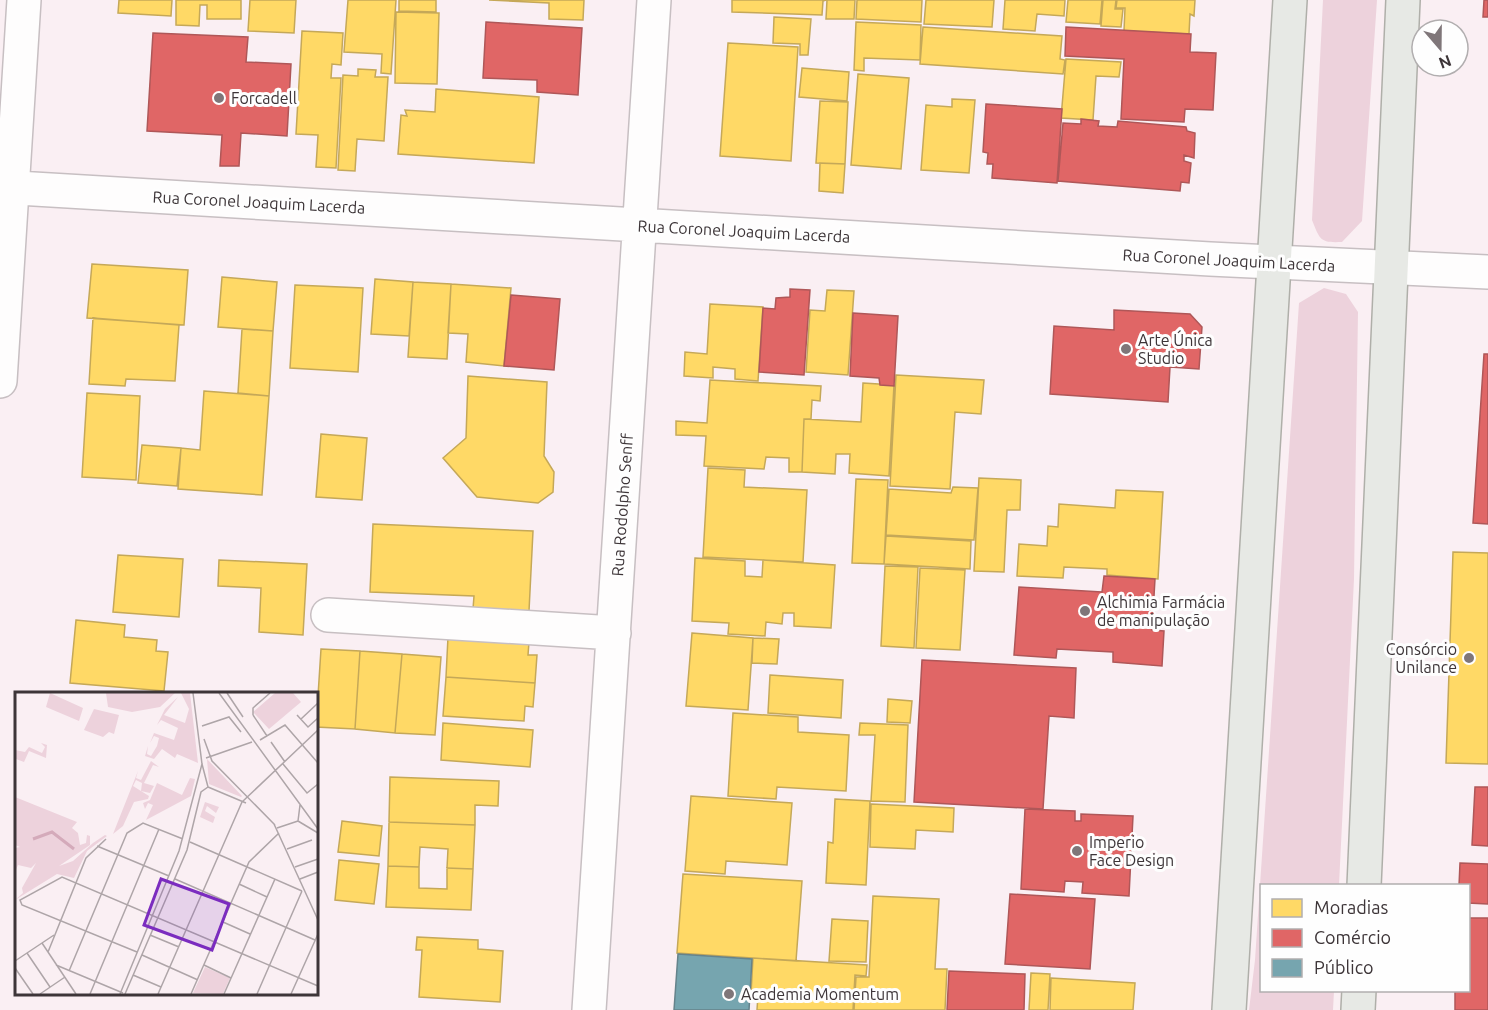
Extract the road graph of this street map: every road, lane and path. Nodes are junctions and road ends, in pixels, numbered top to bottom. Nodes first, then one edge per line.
1 (24, 0) edge
2 (654, 0) edge
3 (1290, 0) edge
4 (1403, 0) edge
5 (6, 187) edge
6 (640, 225) junction
7 (1274, 262) junction
8 (1392, 268) junction
9 (1488, 272) edge
10 (0, 381) edge
11 (328, 615) dead end
12 (614, 633) junction
13 (1364, 884) edge
14 (1359, 992) edge
15 (589, 1010) edge
16 (1229, 1010) edge
17 (1358, 1010) edge

1 - 5 street
2 - 6 street, Rua Rodolpho Senff
3 - 7 main road
4 - 8 main road
5 - 6 street, Rua Coronel Joaquim Lacerda
5 - 10 street
6 - 7 street, Rua Coronel Joaquim Lacerda
6 - 12 street, Rua Rodolpho Senff
7 - 8 street, Rua Coronel Joaquim Lacerda
7 - 16 main road
8 - 9 street, Rua Coronel Joaquim Lacerda
8 - 13 main road
11 - 12 street
12 - 15 street, Rua Rodolpho Senff
14 - 17 main road

